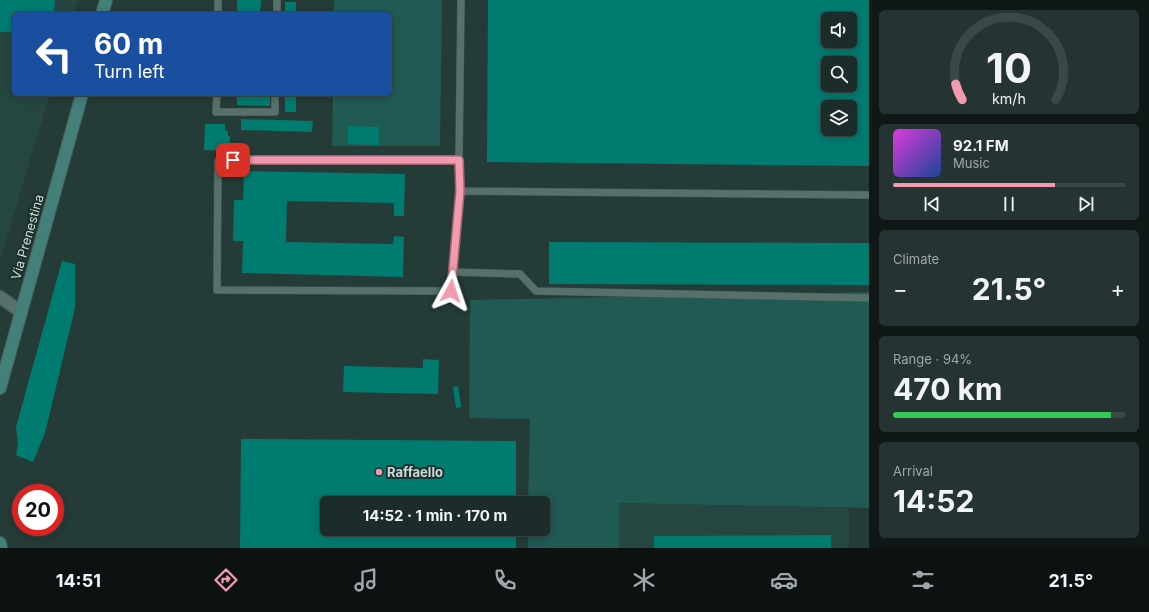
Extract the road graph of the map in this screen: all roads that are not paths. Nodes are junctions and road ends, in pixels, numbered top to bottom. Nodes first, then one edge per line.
1 (106, 0) edge
2 (218, 0) edge
3 (277, 0) edge
4 (461, 0) edge
5 (103, 12) edge
6 (218, 12) edge
7 (277, 12) edge
8 (81, 96) edge
9 (216, 96) edge
10 (275, 96) edge
11 (459, 160) junction
12 (460, 191) junction
13 (869, 195) edge
14 (453, 272) junction
15 (0, 297) edge
16 (869, 298) edge
17 (21, 312) junction
18 (0, 388) edge
19 (0, 543) edge
20 (1, 548) edge

1 - 5 street
2 - 6 lane
3 - 7 lane
4 - 11 lane
8 - 17 street, Via Prenestina
9 - 10 lane
11 - 12 lane
11 - 14 lane
12 - 13 lane
12 - 14 lane
14 - 16 lane
15 - 17 street
17 - 18 street, Via Prenestina
19 - 20 street

